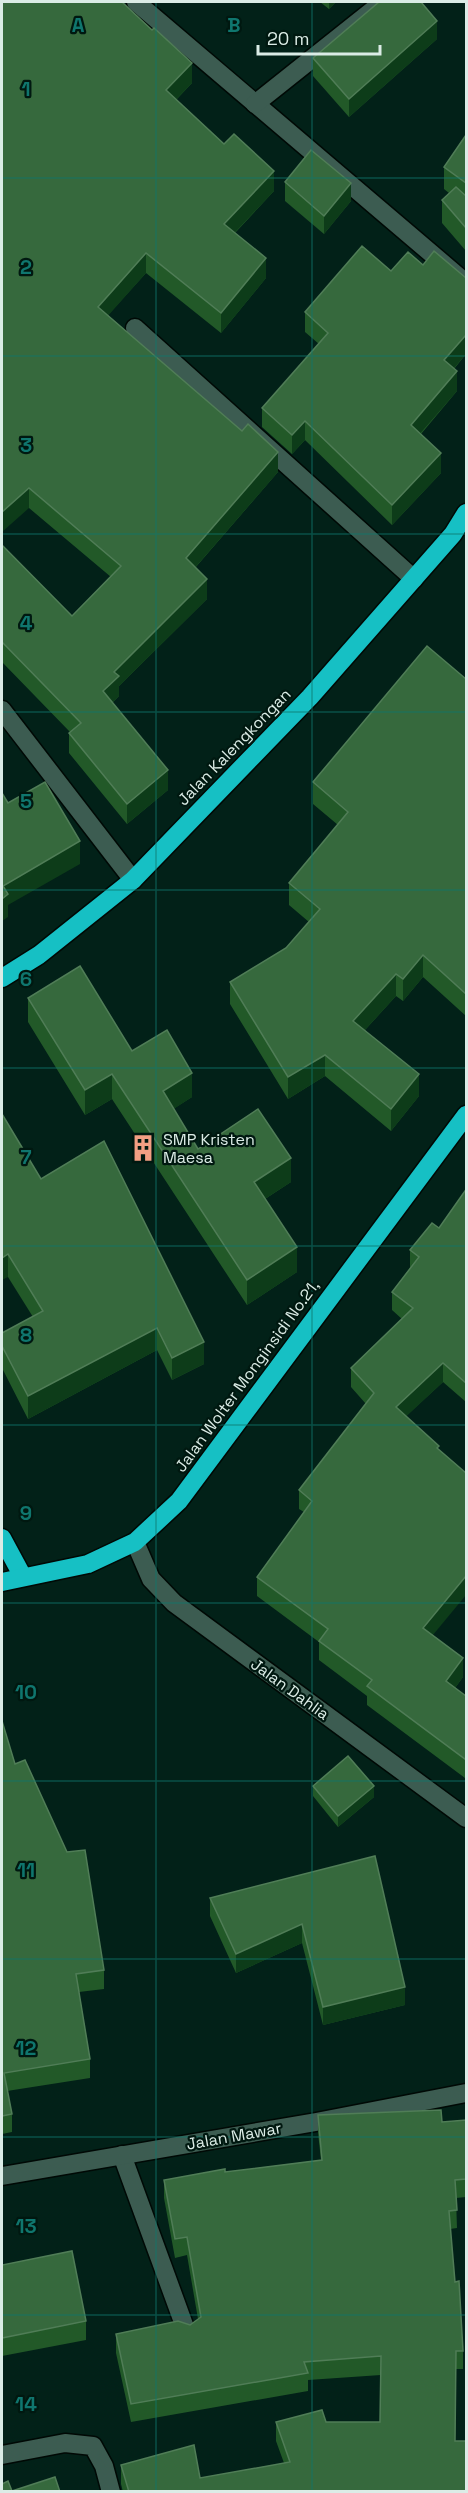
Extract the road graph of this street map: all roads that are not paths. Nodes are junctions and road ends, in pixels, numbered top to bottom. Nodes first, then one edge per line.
1 (136, 2) edge
2 (383, 2) edge
3 (255, 104) junction
4 (466, 283) edge
5 (135, 328) dead end
6 (466, 513) edge
7 (414, 579) junction
8 (2, 710) edge
9 (133, 880) junction
10 (2, 978) edge
11 (466, 1115) edge
12 (2, 1538) edge
13 (135, 1542) junction
14 (23, 1577) junction
15 (2, 1582) edge
16 (466, 1818) edge
17 (466, 2093) edge
18 (122, 2155) junction
19 (2, 2176) edge
20 (187, 2333) edge
21 (2, 2455) edge
22 (111, 2492) edge

1 - 3 street
2 - 3 street
3 - 4 street
5 - 7 street
6 - 7 highway, Jalan Kalengkongan
7 - 9 highway, Jalan Kalengkongan
8 - 9 street
9 - 10 highway, Jalan Kalengkongan
11 - 13 highway, Jalan Wolter Monginsidi No.21,
12 - 14 highway
13 - 14 highway, Jalan Wolter Monginsidi No.21,
13 - 16 street, Jalan Dahlia
14 - 15 highway, Jalan Wolter Monginsidi No.21,
17 - 18 street, Jalan Mawar
18 - 19 street, Jalan Mawar
18 - 20 street
21 - 22 street

